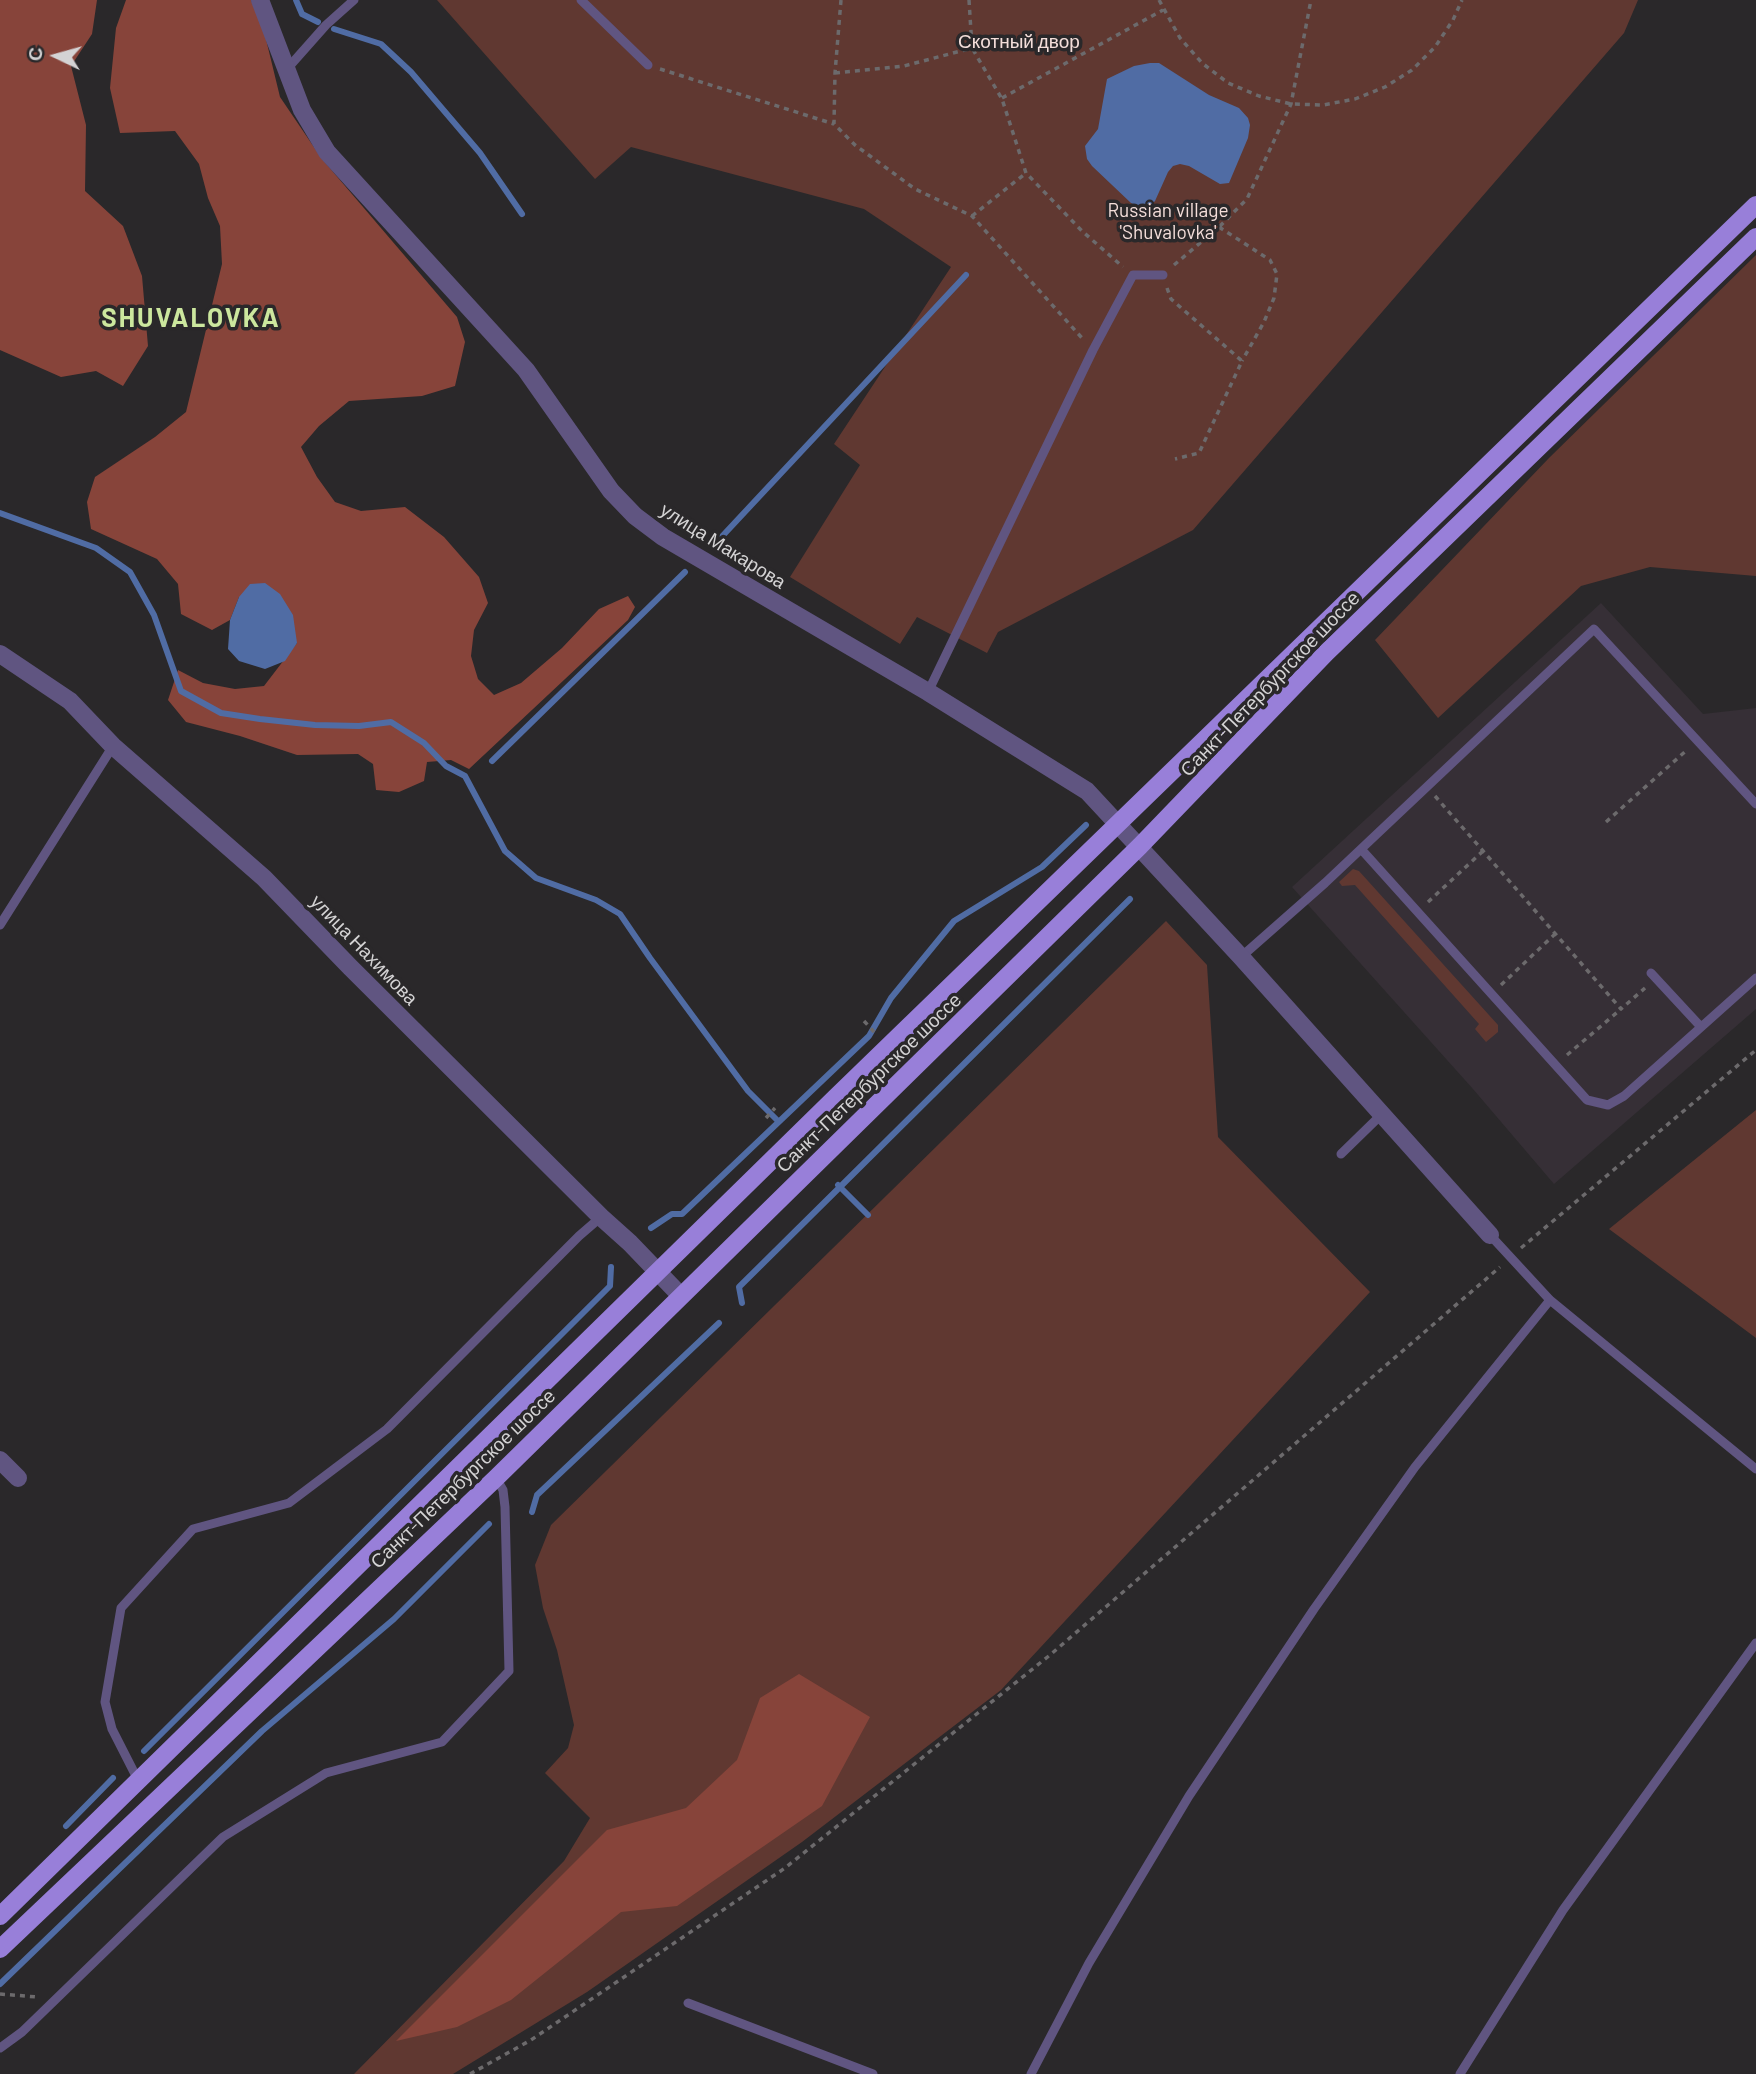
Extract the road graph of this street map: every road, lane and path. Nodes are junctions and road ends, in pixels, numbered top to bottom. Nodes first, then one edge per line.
1 (260, 0) edge
2 (354, 0) edge
3 (582, 0) edge
4 (841, 0) edge
5 (969, 0) edge
6 (1159, 0) edge
7 (1311, 0) edge
8 (1462, 0) edge
9 (1163, 10) junction
10 (972, 48) junction
11 (648, 65) joint
12 (286, 71) junction
13 (835, 73) junction
14 (1002, 99) junction
15 (1291, 104) junction
16 (834, 124) junction
17 (1026, 173) junction
18 (1756, 205) edge
19 (972, 216) junction
20 (1219, 227) junction
21 (1756, 237) edge
22 (1133, 275) junction
23 (1163, 275) junction
24 (1093, 350) junction
25 (1242, 361) junction
26 (1175, 458) dead end
27 (0, 654) edge
28 (928, 692) junction
29 (113, 746) junction
30 (1675, 761) dead end
31 (1427, 786) junction
32 (1756, 804) edge
33 (1606, 822) dead end
34 (1119, 823) junction
35 (1140, 846) junction
36 (1361, 849) junction
37 (1483, 850) junction
38 (1429, 902) dead end
39 (0, 925) edge
40 (1556, 934) junction
41 (1241, 957) junction
42 (1654, 976) joint
43 (1756, 978) edge
44 (1501, 984) dead end
45 (1621, 1009) junction
46 (864, 1021) dead end
47 (1701, 1027) junction
48 (877, 1034) dead end
49 (1756, 1050) edge
50 (1565, 1057) dead end
51 (775, 1108) dead end
52 (1381, 1115) junction
53 (766, 1118) dead end
54 (1341, 1154) dead end
55 (601, 1217) junction
56 (1490, 1235) joint
57 (1510, 1257) junction
58 (658, 1271) junction
59 (680, 1295) junction
60 (1550, 1300) junction
61 (0, 1460) edge
62 (1756, 1469) edge
63 (18, 1478) dead end
64 (496, 1478) junction
65 (1756, 1643) edge
66 (138, 1780) junction
67 (0, 1916) edge
68 (0, 1949) edge
69 (0, 1994) edge
70 (56, 1998) junction
71 (688, 2003) dead end
72 (0, 2048) edge
73 (470, 2074) edge
74 (873, 2074) edge
75 (1031, 2074) edge
76 (1460, 2074) edge

1 - 12 street, улица Макарова
2 - 12 lane
3 - 11 lane
4 - 13 path
5 - 10 path
6 - 9 path
7 - 15 path
8 - 15 path
9 - 14 path
9 - 15 path
10 - 13 path
10 - 14 path
11 - 16 path
12 - 28 street, улица Макарова
13 - 16 path
14 - 17 path
15 - 20 path
16 - 19 path
17 - 19 path
17 - 22 path
18 - 34 main road, Санкт-Петербургское шоссе
19 - 24 path
20 - 23 path
20 - 25 path
21 - 35 main road, Санкт-Петербургское шоссе
22 - 23 lane
22 - 24 lane
23 - 25 path
24 - 28 lane
25 - 26 path
27 - 29 street, улица Нахимова
28 - 34 street, улица Макарова
29 - 39 lane
29 - 55 street, улица Нахимова
30 - 33 path
31 - 32 lane
31 - 36 lane
31 - 37 path
34 - 35 street, улица Макарова
34 - 58 main road, Санкт-Петербургское шоссе
35 - 41 street, улица Макарова
35 - 59 main road, Санкт-Петербургское шоссе
36 - 41 lane
36 - 47 lane
37 - 38 path
37 - 40 path
40 - 44 path
40 - 45 path
41 - 52 street, улица Макарова
42 - 45 path
42 - 47 lane
43 - 47 lane
45 - 50 path
46 - 48 path
49 - 57 path
51 - 53 path
52 - 54 lane
52 - 56 street, улица Макарова
55 - 58 street, улица Нахимова
55 - 66 lane
56 - 57 lane
57 - 60 lane
57 - 73 path
58 - 59 street, улица Нахимова
58 - 66 main road, Санкт-Петербургское шоссе
59 - 64 main road, Санкт-Петербургское шоссе
60 - 62 lane
60 - 75 lane
61 - 63 street
64 - 68 main road, Санкт-Петербургское шоссе
64 - 70 lane
65 - 76 lane
66 - 67 main road, Санкт-Петербургское шоссе
69 - 70 path
70 - 72 lane
71 - 74 lane

